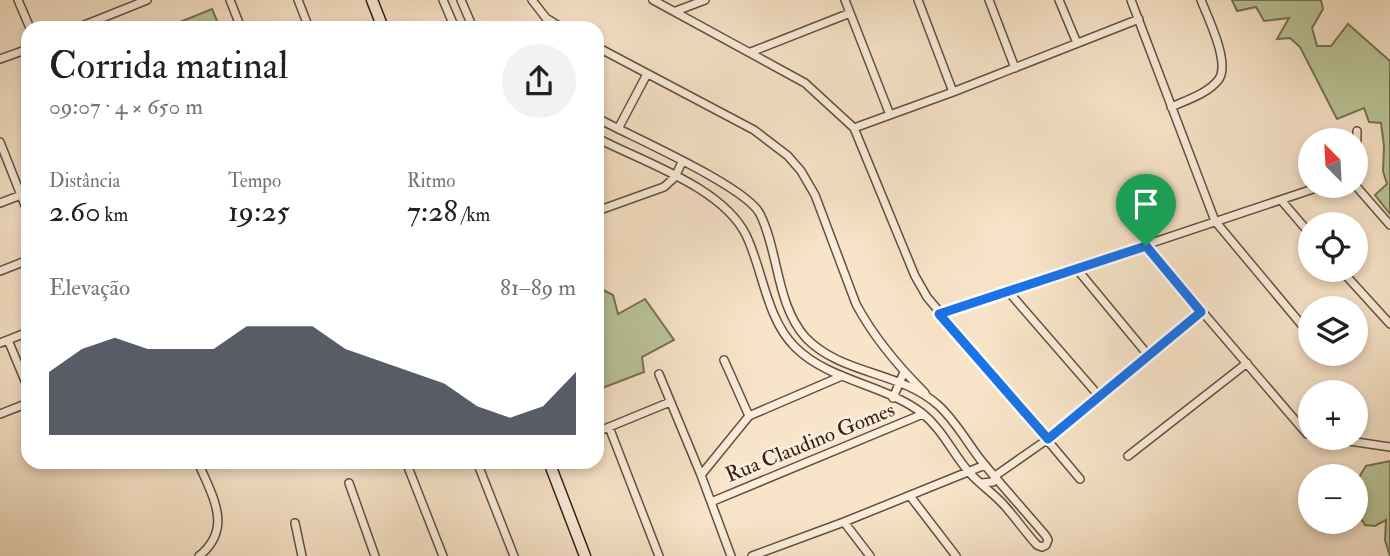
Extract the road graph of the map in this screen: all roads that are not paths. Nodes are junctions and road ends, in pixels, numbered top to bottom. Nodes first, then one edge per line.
1 (19, 0) edge
2 (147, 0) edge
3 (230, 0) edge
4 (298, 0) edge
5 (372, 0) edge
6 (443, 0) edge
7 (461, 0) edge
8 (532, 0) edge
9 (653, 0) edge
10 (705, 0) edge
11 (845, 0) edge
12 (918, 0) edge
13 (989, 0) edge
14 (1059, 0) edge
15 (1131, 0) edge
16 (1201, 0) edge
17 (676, 11) junction
18 (850, 13) junction
19 (1139, 19) junction
20 (27, 21) edge
21 (94, 21) edge
22 (238, 21) edge
23 (306, 21) edge
24 (380, 21) edge
25 (452, 21) edge
26 (470, 21) edge
27 (551, 21) edge
28 (1077, 43) junction
29 (604, 51) edge
30 (21, 52) edge
31 (751, 52) junction
32 (0, 59) edge
33 (1015, 68) junction
34 (647, 75) junction
35 (953, 92) junction
36 (1171, 107) junction
37 (890, 115) junction
38 (604, 122) edge
39 (608, 124) junction
40 (854, 128) junction
41 (618, 129) junction
42 (604, 131) edge
43 (0, 142) edge
44 (604, 142) edge
45 (682, 162) junction
46 (675, 177) junction
47 (1298, 194) edge
48 (21, 195) joint
49 (1366, 198) edge
50 (1281, 200) junction
51 (0, 203) edge
52 (604, 208) edge
53 (1298, 220) edge
54 (1214, 221) junction
55 (1390, 225) edge
56 (1146, 246) junction
57 (21, 263) edge
58 (1076, 268) junction
59 (0, 271) edge
60 (1352, 282) edge
61 (1007, 290) junction
62 (1201, 312) junction
63 (939, 314) junction
64 (1298, 321) edge
65 (1390, 324) edge
66 (21, 335) edge
67 (4, 341) edge
68 (1148, 355) junction
69 (724, 360) dead end
70 (1247, 363) junction
71 (904, 372) junction
72 (21, 374) edge
73 (659, 374) dead end
74 (842, 376) junction
75 (898, 383) junction
76 (1099, 396) junction
77 (893, 398) junction
78 (670, 402) junction
79 (939, 405) junction
80 (21, 406) edge
81 (0, 414) edge
82 (923, 414) junction
83 (749, 416) junction
84 (1298, 423) edge
85 (609, 427) junction
86 (604, 429) edge
87 (1048, 439) junction
88 (1368, 444) edge
89 (1390, 447) edge
90 (1128, 456) dead end
91 (985, 465) junction
92 (201, 469) edge
93 (409, 469) edge
94 (480, 469) edge
95 (552, 469) edge
96 (969, 473) junction
97 (701, 475) junction
98 (995, 476) junction
99 (1080, 480) dead end
100 (349, 483) dead end
101 (981, 483) junction
102 (910, 496) junction
103 (711, 502) junction
104 (844, 522) junction
105 (295, 523) dead end
106 (199, 556) edge
107 (302, 556) edge
108 (375, 556) edge
109 (443, 556) edge
110 (514, 556) edge
111 (585, 556) edge
112 (659, 556) edge
113 (731, 556) edge
114 (751, 556) edge
115 (870, 556) edge
116 (956, 556) edge

1 - 20 street
2 - 21 street
3 - 22 street
4 - 23 street
5 - 24 street
6 - 25 street
7 - 26 street
8 - 27 street
9 - 17 street
10 - 17 street
11 - 18 street
12 - 35 street
13 - 33 street
14 - 28 street
15 - 19 street
16 - 36 street
17 - 31 street
18 - 31 street
18 - 37 street
19 - 28 street
19 - 36 street
28 - 33 street
29 - 34 street
30 - 32 street
31 - 40 street
33 - 35 street
34 - 41 street
34 - 71 street
35 - 37 street
36 - 54 street
37 - 40 street
38 - 39 street
39 - 41 street
39 - 42 street
40 - 63 street
41 - 45 street
43 - 48 street
44 - 46 street
45 - 46 street
45 - 75 street
46 - 52 street
46 - 74 street
47 - 50 street
48 - 51 street
49 - 55 street
50 - 53 street
50 - 54 street
54 - 56 street
54 - 64 street
56 - 58 street
56 - 62 street
57 - 59 street
58 - 61 street
58 - 68 street
60 - 65 street
61 - 63 street
61 - 76 street
62 - 68 street
62 - 70 street
63 - 87 street
66 - 67 street
67 - 72 street
68 - 76 street
69 - 83 street
70 - 84 street
70 - 90 street
71 - 75 street
71 - 79 street
73 - 78 street
74 - 77 street
74 - 83 street
75 - 77 street
75 - 79 street
76 - 87 street
77 - 82 street
78 - 85 street
78 - 97 street
79 - 91 street
80 - 81 street
82 - 96 street
82 - 103 street, Rua Claudino Gomes
83 - 97 street
85 - 86 street
85 - 112 street
87 - 98 street
87 - 99 street
88 - 89 street
91 - 96 street
91 - 98 street
92 - 106 street
93 - 109 street
94 - 110 street
95 - 111 street
96 - 101 street
96 - 102 street
97 - 103 street
98 - 101 street
98 - 101 street
100 - 108 street
102 - 104 street
102 - 116 street
103 - 113 street
104 - 114 street
104 - 115 street
105 - 107 street

